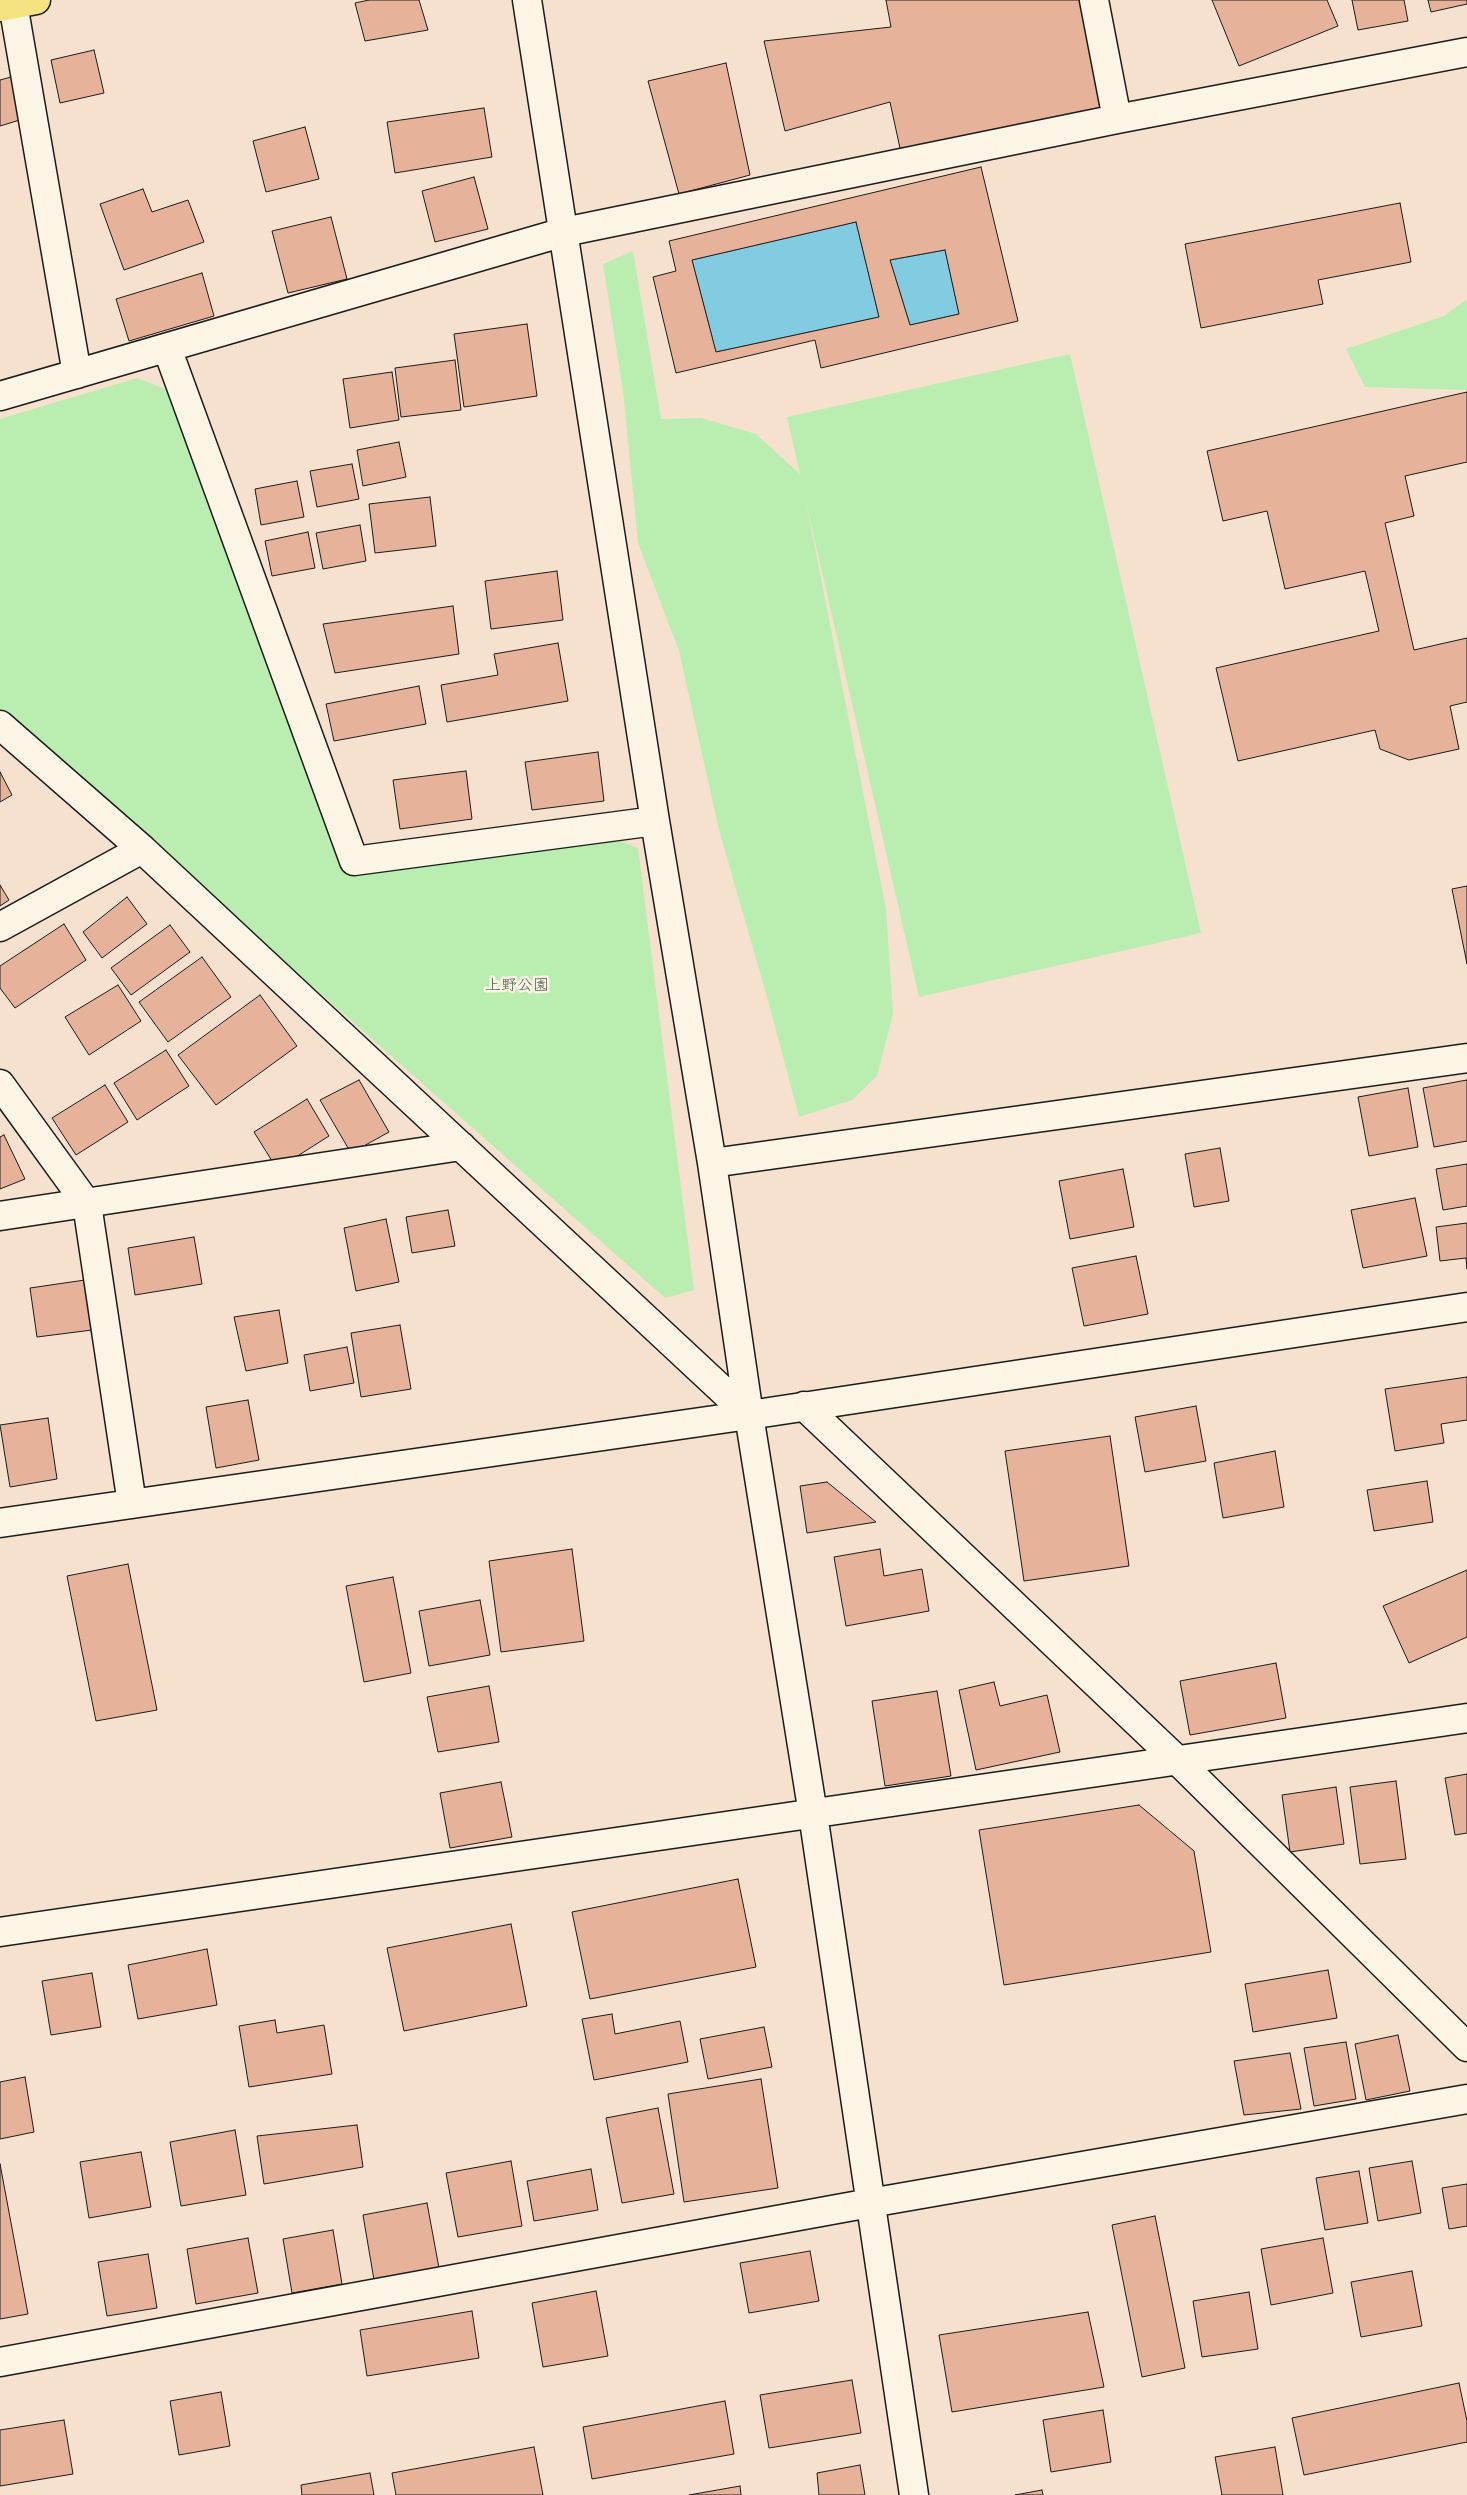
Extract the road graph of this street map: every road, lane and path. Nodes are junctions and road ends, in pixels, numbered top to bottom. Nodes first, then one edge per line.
1 (527, 0) edge
2 (1094, 0) edge
3 (16, 4) edge
4 (1467, 52) edge
5 (1117, 119) junction
6 (564, 232) junction
7 (167, 348) junction
8 (77, 374) junction
9 (0, 396) edge
10 (0, 725) edge
11 (655, 821) junction
12 (142, 849) junction
13 (0, 927) edge
14 (1467, 1058) edge
15 (0, 1084) edge
16 (462, 1146) junction
17 (712, 1163) junction
18 (87, 1204) junction
19 (0, 1216) edge
20 (1467, 1307) edge
21 (804, 1406) junction
22 (749, 1416) junction
23 (132, 1504) junction
24 (0, 1524) edge
25 (1467, 1718) edge
26 (1177, 1760) junction
27 (813, 1814) junction
28 (0, 1932) edge
29 (1467, 2046) edge
30 (1467, 2099) edge
31 (870, 2203) junction
32 (0, 2362) edge
33 (914, 2495) edge

1 - 6 street
2 - 5 street
3 - 8 street
4 - 5 street
5 - 6 street
6 - 7 street
6 - 11 street
7 - 8 street
7 - 11 street
8 - 9 street
10 - 12 street
11 - 17 street
12 - 13 street
12 - 16 street
14 - 17 street
15 - 18 street
16 - 18 street
16 - 22 street
17 - 22 street
18 - 19 street
18 - 23 street
20 - 21 street
21 - 22 street
21 - 26 street
22 - 23 street
22 - 27 street
23 - 24 street
25 - 26 street
26 - 27 street
26 - 29 street
27 - 28 street
27 - 31 street
30 - 31 street
31 - 32 street
31 - 33 street

